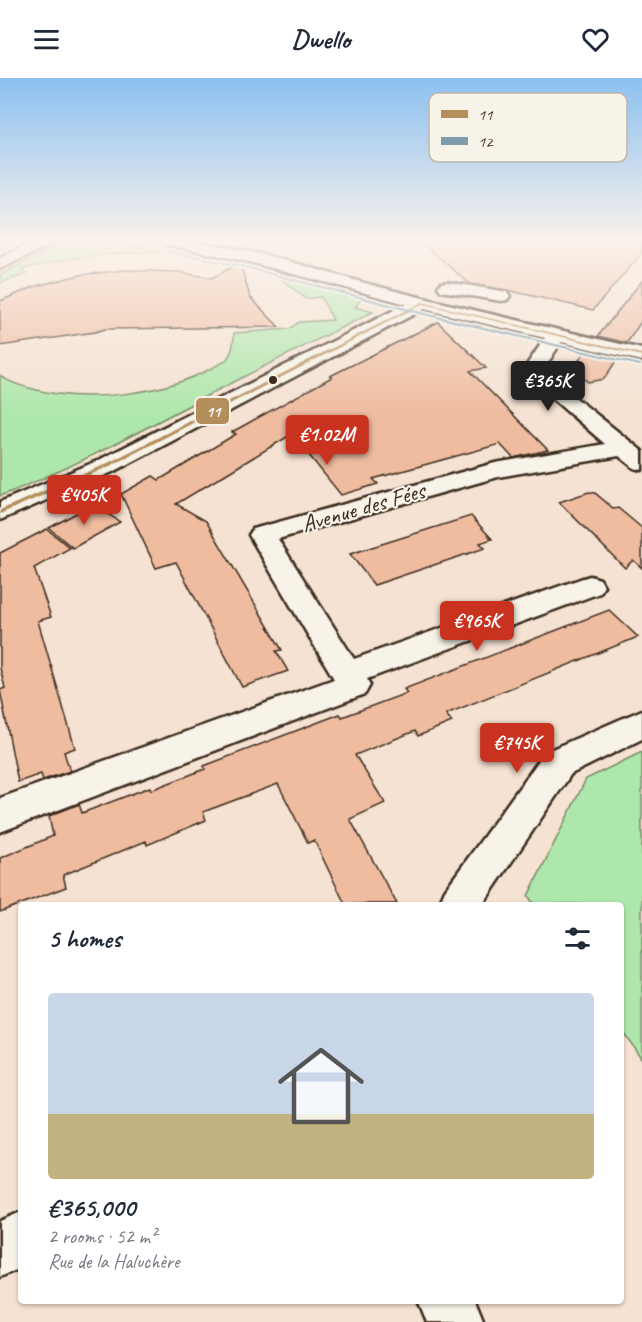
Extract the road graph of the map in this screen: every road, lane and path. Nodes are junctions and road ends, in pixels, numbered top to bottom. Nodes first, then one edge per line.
1 (413, 299) edge
2 (443, 299) edge
3 (556, 335) junction
4 (642, 355) edge
5 (633, 455) edge
6 (0, 512) edge
7 (590, 586) dead end
8 (347, 674) junction
9 (642, 724) edge
10 (0, 815) edge
11 (460, 902) edge
12 (18, 1241) edge
13 (0, 1250) edge
14 (448, 1304) edge
15 (456, 1322) edge

1 - 6 street
2 - 3 street
3 - 4 street
3 - 5 street
5 - 8 street, Avenue des Fées
7 - 8 street
8 - 10 street
9 - 11 street
12 - 13 street
14 - 15 street

